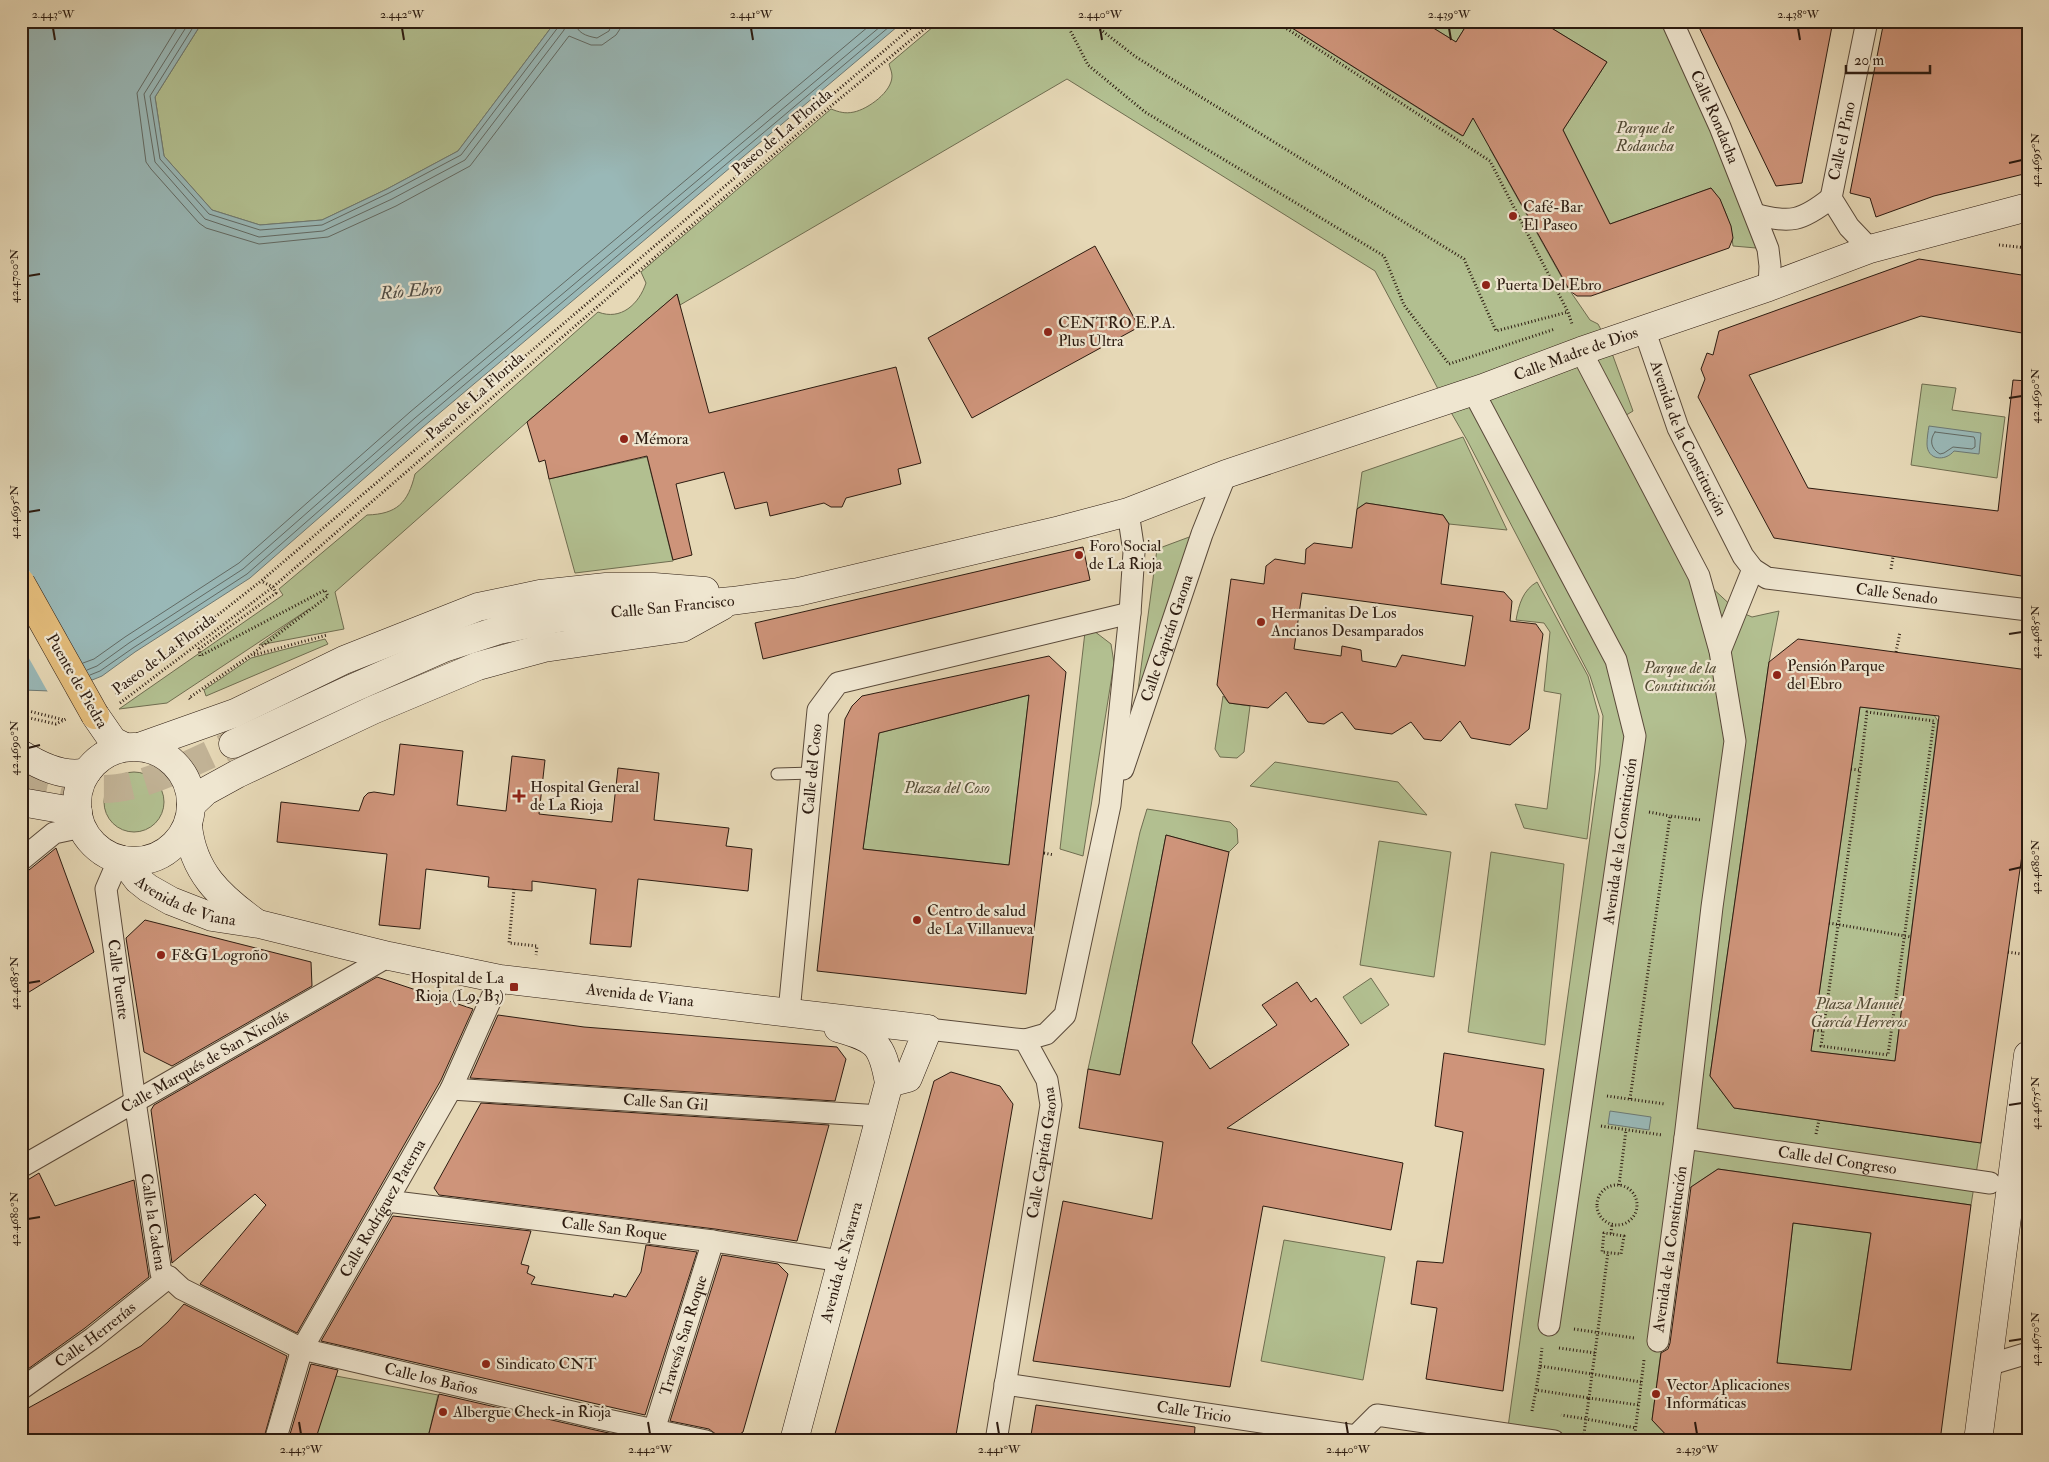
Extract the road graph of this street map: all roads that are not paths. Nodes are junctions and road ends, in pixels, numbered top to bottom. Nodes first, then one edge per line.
1 (1672, 21) edge
2 (1867, 21) edge
3 (1831, 198) junction
4 (2028, 208) edge
5 (1754, 214) junction
6 (1870, 249) junction
7 (1769, 287) junction
8 (1644, 329) junction
9 (1579, 352) junction
10 (1473, 391) junction
11 (1226, 474) junction
12 (1128, 512) junction
13 (1760, 573) junction
14 (21, 583) edge
15 (732, 601) junction
16 (2028, 610) edge
17 (1130, 613) junction
18 (21, 616) edge
19 (1720, 652) junction
20 (93, 713) junction
21 (234, 744) tunnel mouth
22 (133, 747) junction
23 (21, 754) edge
24 (91, 766) junction
25 (813, 773) junction
26 (777, 774) dead end
27 (21, 802) edge
28 (1110, 805) junction
29 (189, 816) junction
30 (80, 819) junction
31 (21, 860) edge
32 (121, 860) junction
33 (259, 924) junction
34 (389, 956) junction
35 (500, 979) junction
36 (789, 1012) junction
37 (928, 1029) junction
38 (1025, 1040) junction
39 (2028, 1055) edge
40 (889, 1083) junction
41 (451, 1089) junction
42 (135, 1101) junction
43 (881, 1116) junction
44 (1685, 1138) junction
45 (21, 1167) edge
46 (1990, 1183) dead end
47 (387, 1201) junction
48 (713, 1241) junction
49 (841, 1261) junction
50 (169, 1277) junction
51 (1546, 1335) road end
52 (1658, 1341) dead end
53 (302, 1349) junction
54 (2028, 1353) edge
55 (1988, 1365) junction
56 (1005, 1384) junction
57 (21, 1389) edge
58 (654, 1430) junction
59 (1356, 1439) edge
60 (275, 1441) edge
61 (706, 1441) edge
62 (794, 1441) edge
63 (996, 1441) edge
64 (1554, 1441) edge
65 (1978, 1441) edge

1 - 5 street, Calle Rondacha
2 - 3 street, Calle el Pino
3 - 5 street
3 - 6 street, Calle el Pino
4 - 6 main road, Calle Madre de Dios
5 - 7 street, Calle Rondacha
6 - 7 main road, Calle Madre de Dios
7 - 8 main road, Calle Madre de Dios
8 - 9 main road, Calle Madre de Dios
8 - 13 street, Avenida de la Constitución
9 - 10 main road, Calle Madre de Dios
9 - 19 street, Avenida de la Constitución
10 - 11 main road, Calle Madre de Dios
10 - 51 street, Avenida de la Constitución
11 - 12 main road, Calle Madre de Dios
11 - 28 street, Calle Capitán Gaona
12 - 15 main road, Calle San Francisco
12 - 17 street, Calle Capitán Gaona
13 - 16 street, Calle Senado
13 - 19 street
14 - 20 main road, Puente de Piedra, bridge
15 - 21 main road, Calle San Francisco
15 - 22 main road
15 - 29 main road
17 - 25 street, Calle del Coso
17 - 28 street, Calle Capitán Gaona
18 - 20 main road, Puente de Piedra
19 - 44 street, Avenida de la Constitución
20 - 22 main road, Puente de Piedra
20 - 24 main road, Puente de Piedra
22 - 24 main road
22 - 29 main road
23 - 24 main road
24 - 30 main road
25 - 26 lane
25 - 36 street, Calle del Coso
27 - 30 main road
28 - 38 street, Calle Capitán Gaona
29 - 32 main road
29 - 33 main road, Avenida de Viana
30 - 31 street
30 - 32 main road
32 - 33 main road, Avenida de Viana
32 - 42 street, Calle Puente
33 - 34 main road, Avenida de Viana
34 - 35 main road, Avenida de Viana
34 - 42 street, Calle Marqués de San Nicolás
35 - 36 main road, Avenida de Viana
35 - 41 street, Calle Rodríguez Paterna
36 - 37 main road, Avenida de Viana
36 - 40 main road, Avenida de Navarra
37 - 38 street, Avenida de Viana
37 - 40 main road
38 - 56 street, Calle Capitán Gaona
39 - 55 main road
40 - 43 main road, Avenida de Navarra
41 - 43 street, Calle San Gil
41 - 47 street, Calle Rodríguez Paterna
42 - 45 street, Calle Marqués de San Nicolás
42 - 50 street, Calle la Cadena
43 - 49 main road, Avenida de Navarra
44 - 46 street, Calle del Congreso
44 - 52 street, Avenida de la Constitución
47 - 48 street, Calle San Roque
47 - 53 street, Calle Rodríguez Paterna
48 - 49 street, Calle San Roque
48 - 58 street, Travesía San Roque
49 - 62 main road, Avenida de Navarra
50 - 53 street, Calle la Cadena
50 - 57 street, Calle Herrerías
53 - 58 street, Calle los Baños
53 - 60 street, Calle Rodríguez Paterna
54 - 55 street
55 - 65 main road
56 - 59 street, Calle Tricio
56 - 63 street, Calle Capitán Gaona
58 - 61 street, Calle los Baños
59 - 64 street, Calle Tricio

